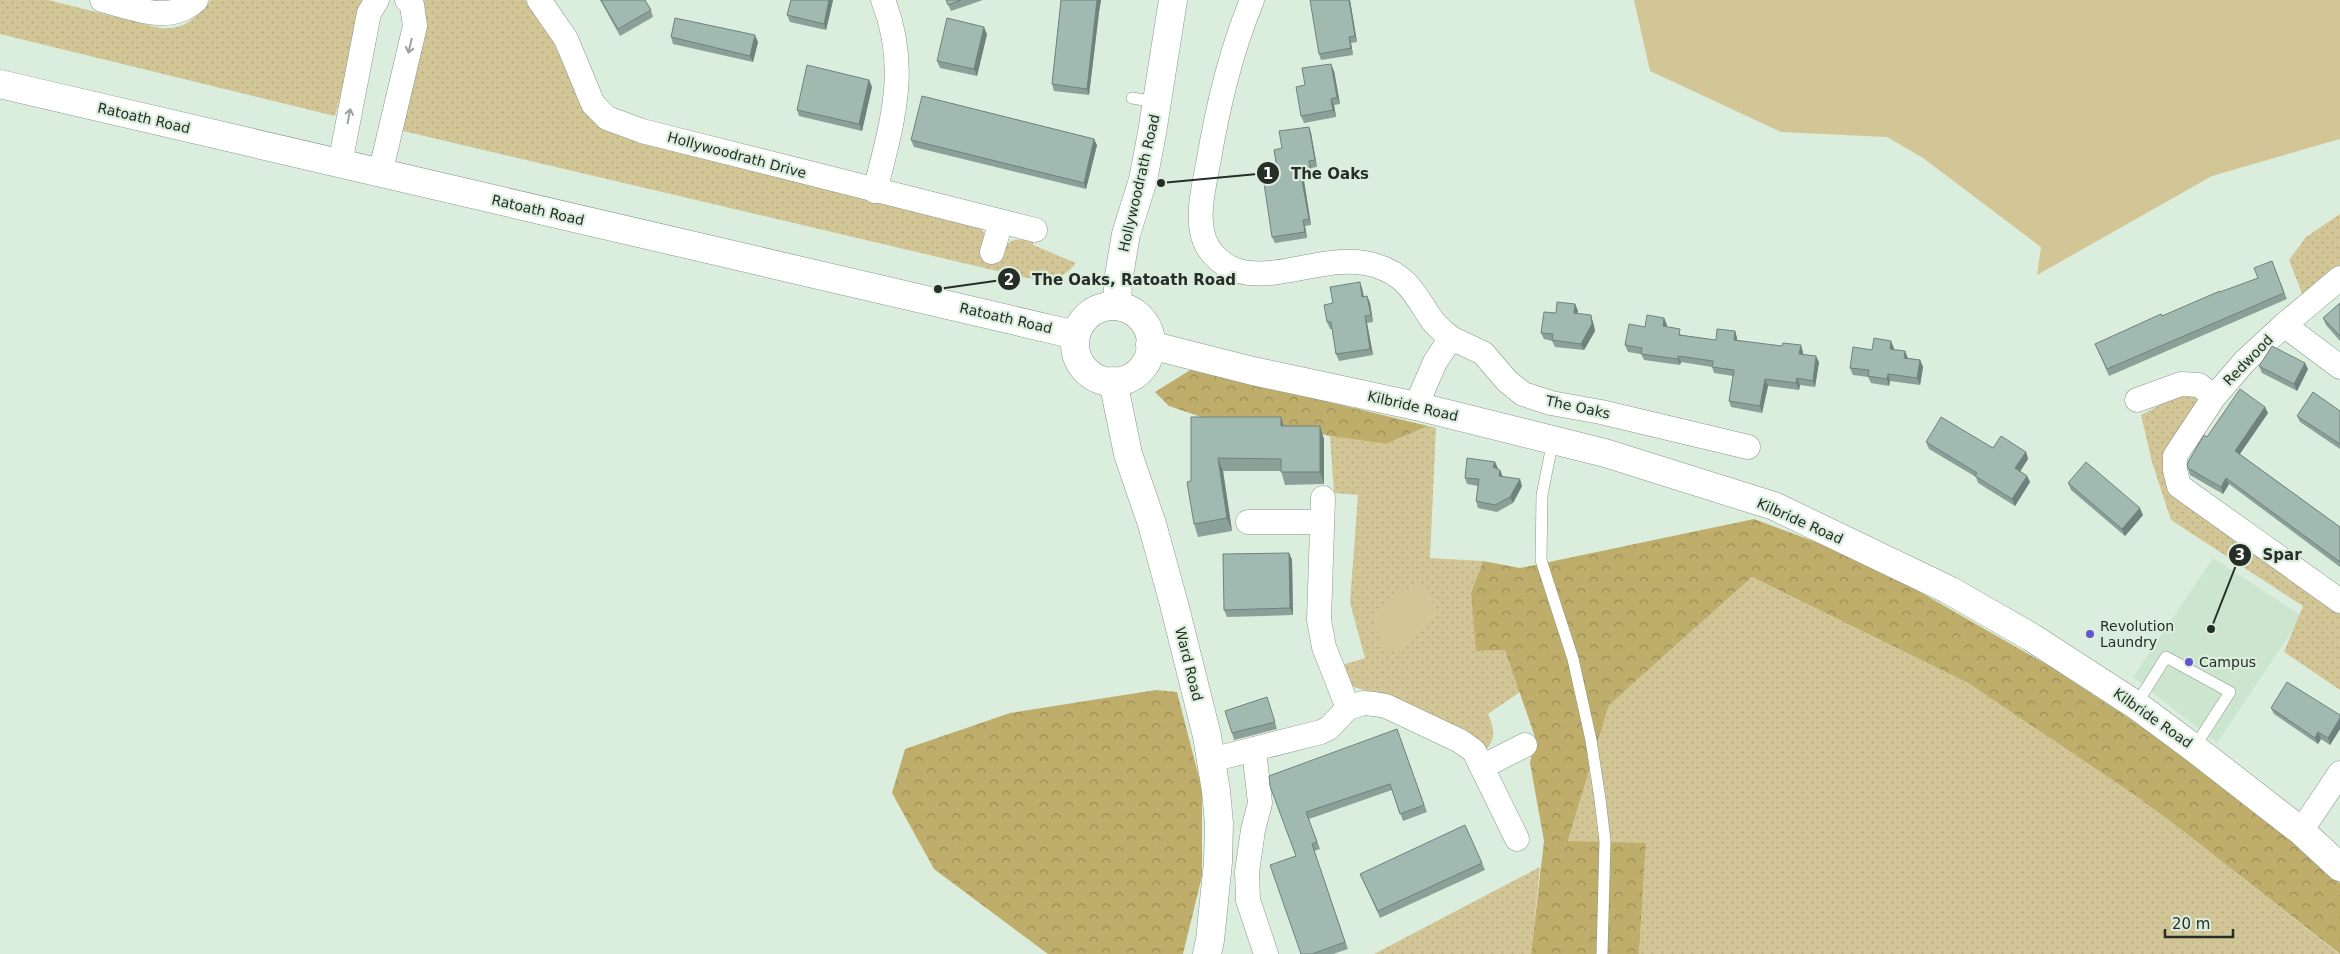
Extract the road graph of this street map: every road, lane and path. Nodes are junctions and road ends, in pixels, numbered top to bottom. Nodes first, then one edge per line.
1 (102, 0) edge
2 (196, 0) edge
3 (377, 0) edge
4 (407, 0) edge
5 (540, 0) edge
6 (883, 0) edge
7 (1173, 0) edge
8 (1252, 0) edge
9 (0, 84) edge
10 (340, 164) junction
11 (380, 174) junction
12 (875, 191) junction
13 (1001, 222) junction
14 (1035, 230) dead end
15 (992, 252) dead end
16 (2340, 278) edge
17 (1117, 306) junction
18 (2284, 325) junction
19 (1076, 334) junction
20 (1451, 338) junction
21 (1150, 344) junction
22 (2340, 367) edge
23 (1113, 381) junction
24 (2214, 397) junction
25 (2137, 400) dead end
26 (1416, 406) junction
27 (1553, 440) junction
28 (1748, 447) dead end
29 (1323, 498) dead end
30 (1248, 522) dead end
31 (1321, 522) junction
32 (2340, 601) edge
33 (2136, 705) junction
34 (1348, 708) junction
35 (1525, 745) dead end
36 (2194, 748) junction
37 (1254, 750) junction
38 (1211, 760) junction
39 (1482, 768) junction
40 (2340, 773) edge
41 (2301, 832) junction
42 (1517, 839) dead end
43 (2340, 867) edge
44 (1257, 951) edge
45 (1207, 954) edge
46 (1602, 954) edge

1 - 2 street
10 -> 3 street
4 -> 11 street
5 - 12 street, Hollywoodrath Drive
6 - 12 street
7 - 17 street, Hollywoodrath Road
8 - 20 street, The Oaks
9 - 10 street, Ratoath Road
10 - 11 street, Ratoath Road
11 - 19 street, Ratoath Road
12 - 13 street, Hollywoodrath Drive
13 - 14 street, Hollywoodrath Drive
13 - 15 street
16 - 18 street, Redwood
17 - 19 street
17 - 21 street
18 - 22 street, Redwood
18 - 24 street, Redwood
19 - 23 street
20 - 26 street
20 - 28 street, The Oaks
21 - 23 street
21 - 26 street, Kilbride Road
23 - 38 street, Ward Road
24 - 25 street, Redwood
24 - 32 street, Redwood
26 - 27 street, Kilbride Road
27 - 33 street, Kilbride Road
27 - 46 lane
29 - 31 street
30 - 31 street
31 - 34 street
33 - 36 street, Kilbride Road
33 - 36 lane
34 - 37 street
34 - 39 street
35 - 39 street
36 - 41 street, Kilbride Road
37 - 38 street
37 - 44 street
38 - 45 street, Ward Road
39 - 42 street
40 - 41 street
41 - 43 street, Kilbride Road

